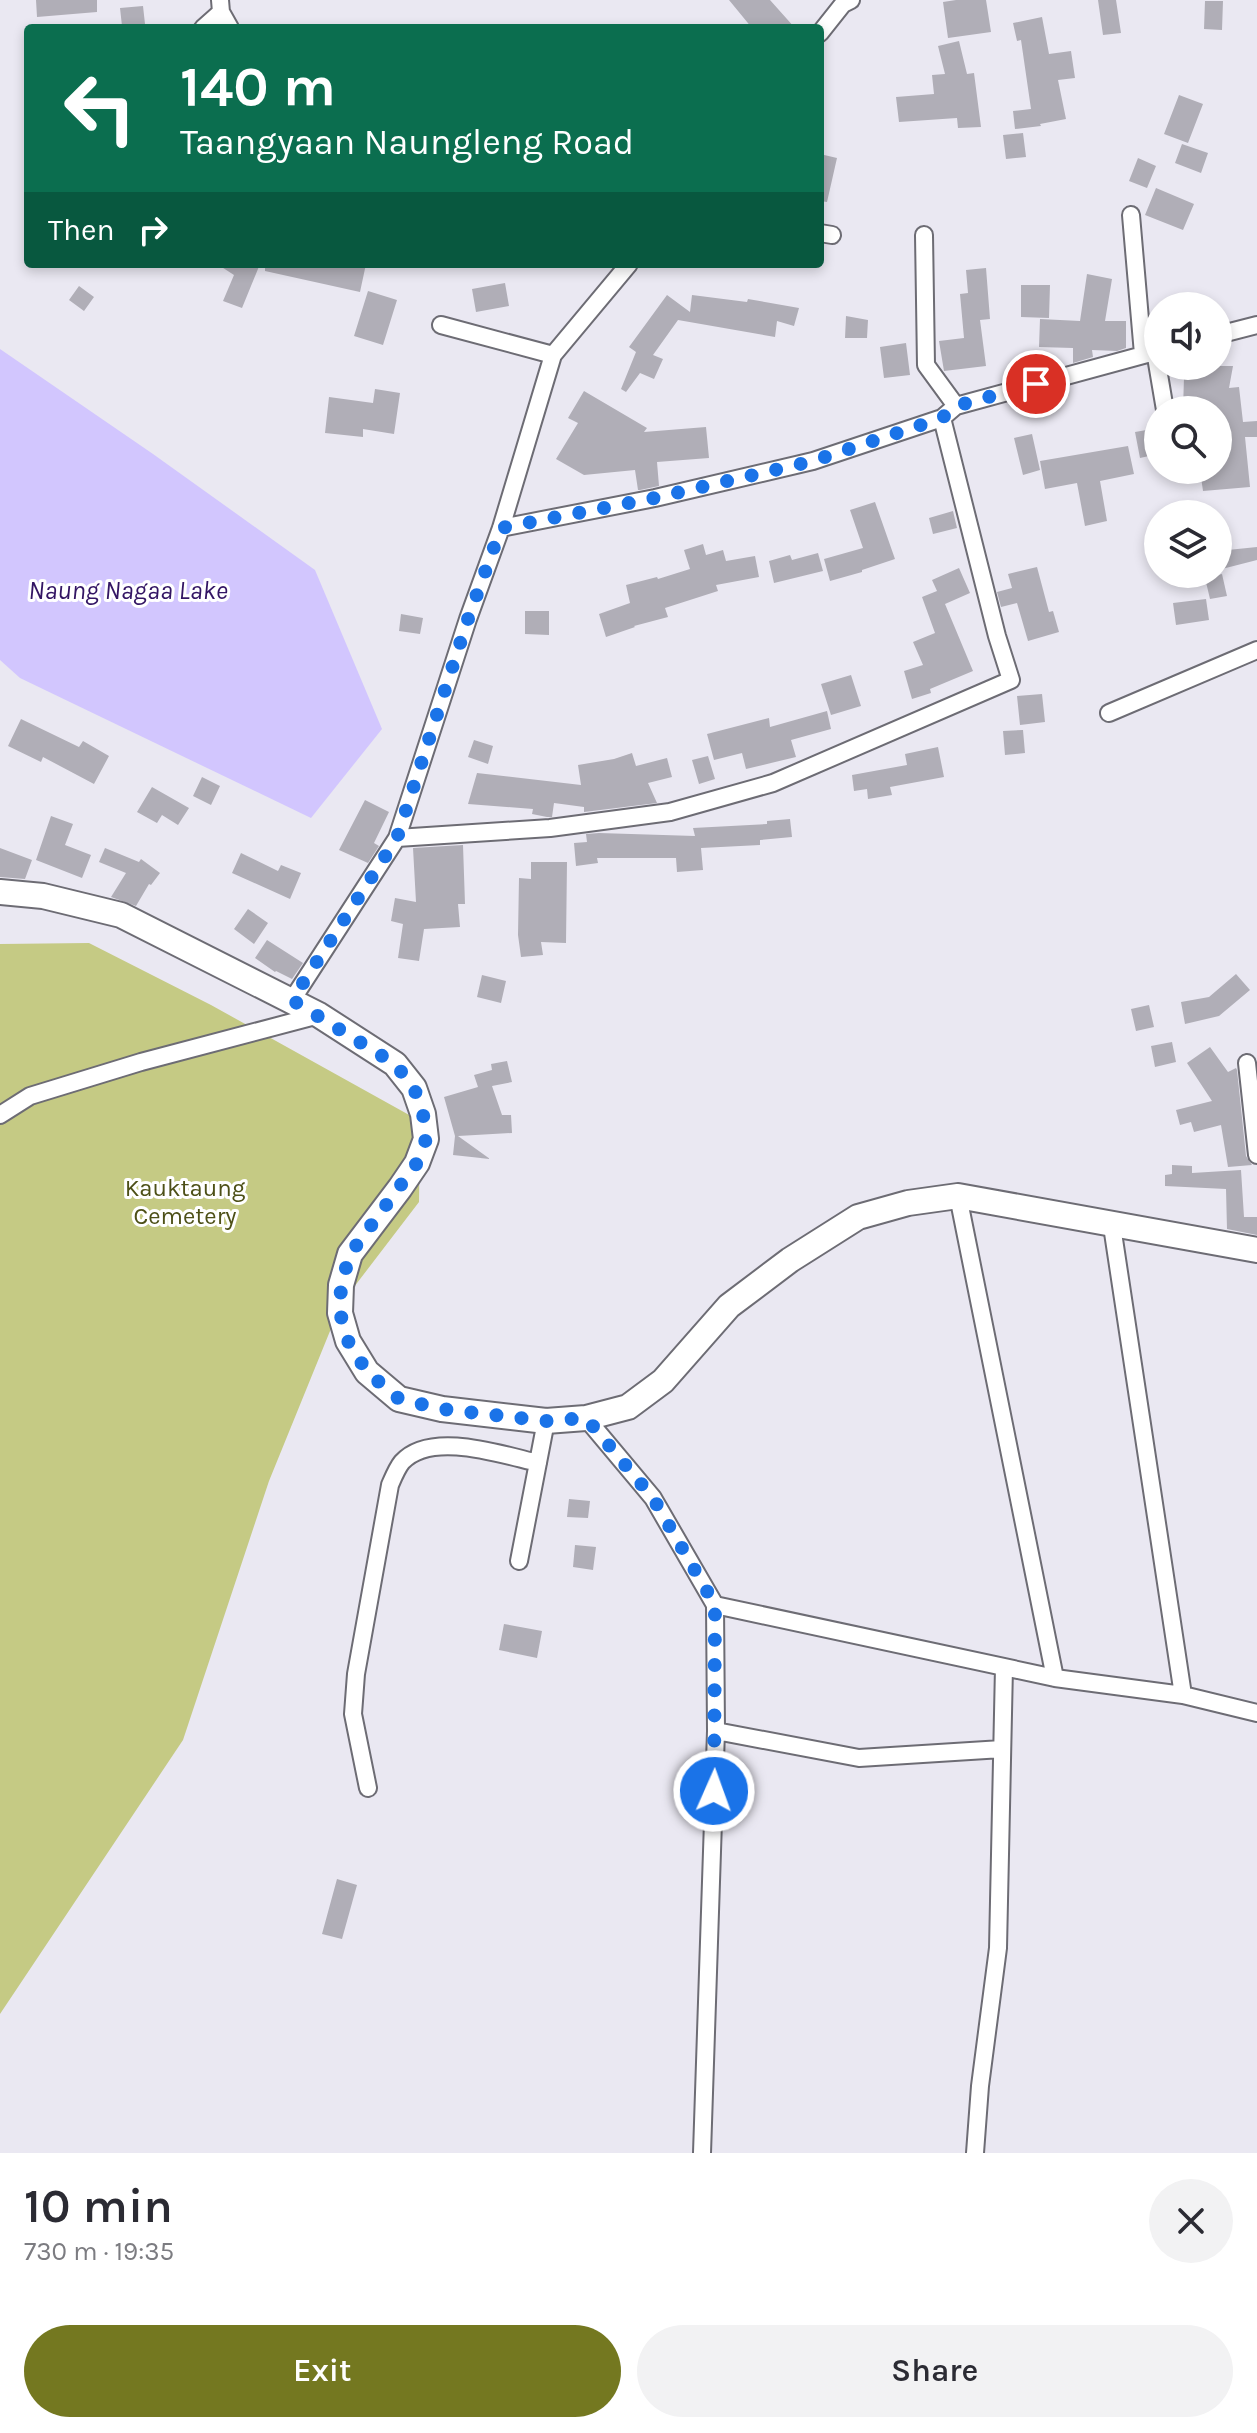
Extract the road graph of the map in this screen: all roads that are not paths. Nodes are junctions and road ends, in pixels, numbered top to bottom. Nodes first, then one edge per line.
1 (851, 0) edge
2 (221, 6) edge
3 (206, 24) edge
4 (824, 28) edge
5 (1131, 215) dead end
6 (924, 235) dead end
7 (626, 268) edge
8 (1144, 300) edge
9 (441, 325) dead end
10 (1257, 325) edge
11 (1232, 331) edge
12 (1144, 354) edge
13 (553, 355) junction
14 (956, 406) junction
15 (942, 418) junction
16 (501, 528) junction
17 (1257, 650) edge
18 (1109, 713) dead end
19 (397, 838) junction
20 (0, 892) edge
21 (292, 1000) junction
22 (319, 1015) junction
23 (1247, 1063) dead end
24 (0, 1115) edge
25 (1257, 1155) edge
26 (958, 1196) junction
27 (1112, 1226) junction
28 (1257, 1250) edge
29 (586, 1418) junction
30 (546, 1421) junction
31 (538, 1463) junction
32 (519, 1561) dead end
33 (715, 1605) junction
34 (1004, 1667) junction
35 (1055, 1678) junction
36 (1183, 1695) junction
37 (1257, 1713) edge
38 (716, 1731) junction
39 (1002, 1749) junction
40 (368, 1788) dead end
41 (702, 2153) edge
42 (975, 2153) edge

1 - 4 street
2 - 3 street
5 - 8 street
6 - 14 street
7 - 13 street
9 - 13 street
10 - 11 street
12 - 14 street
13 - 16 street
14 - 15 street
15 - 16 street
15 - 19 street
16 - 19 street
17 - 18 street
19 - 21 street
20 - 21 street
21 - 22 street
22 - 24 street
22 - 30 street
23 - 25 street
26 - 27 street
26 - 29 street
26 - 35 street
27 - 28 street
27 - 36 street
29 - 30 street
29 - 33 street
30 - 31 street
31 - 32 street
31 - 40 street
33 - 34 street
33 - 38 street
34 - 35 street
34 - 39 street
35 - 36 street
36 - 37 street
38 - 39 street
38 - 41 street
39 - 42 street

